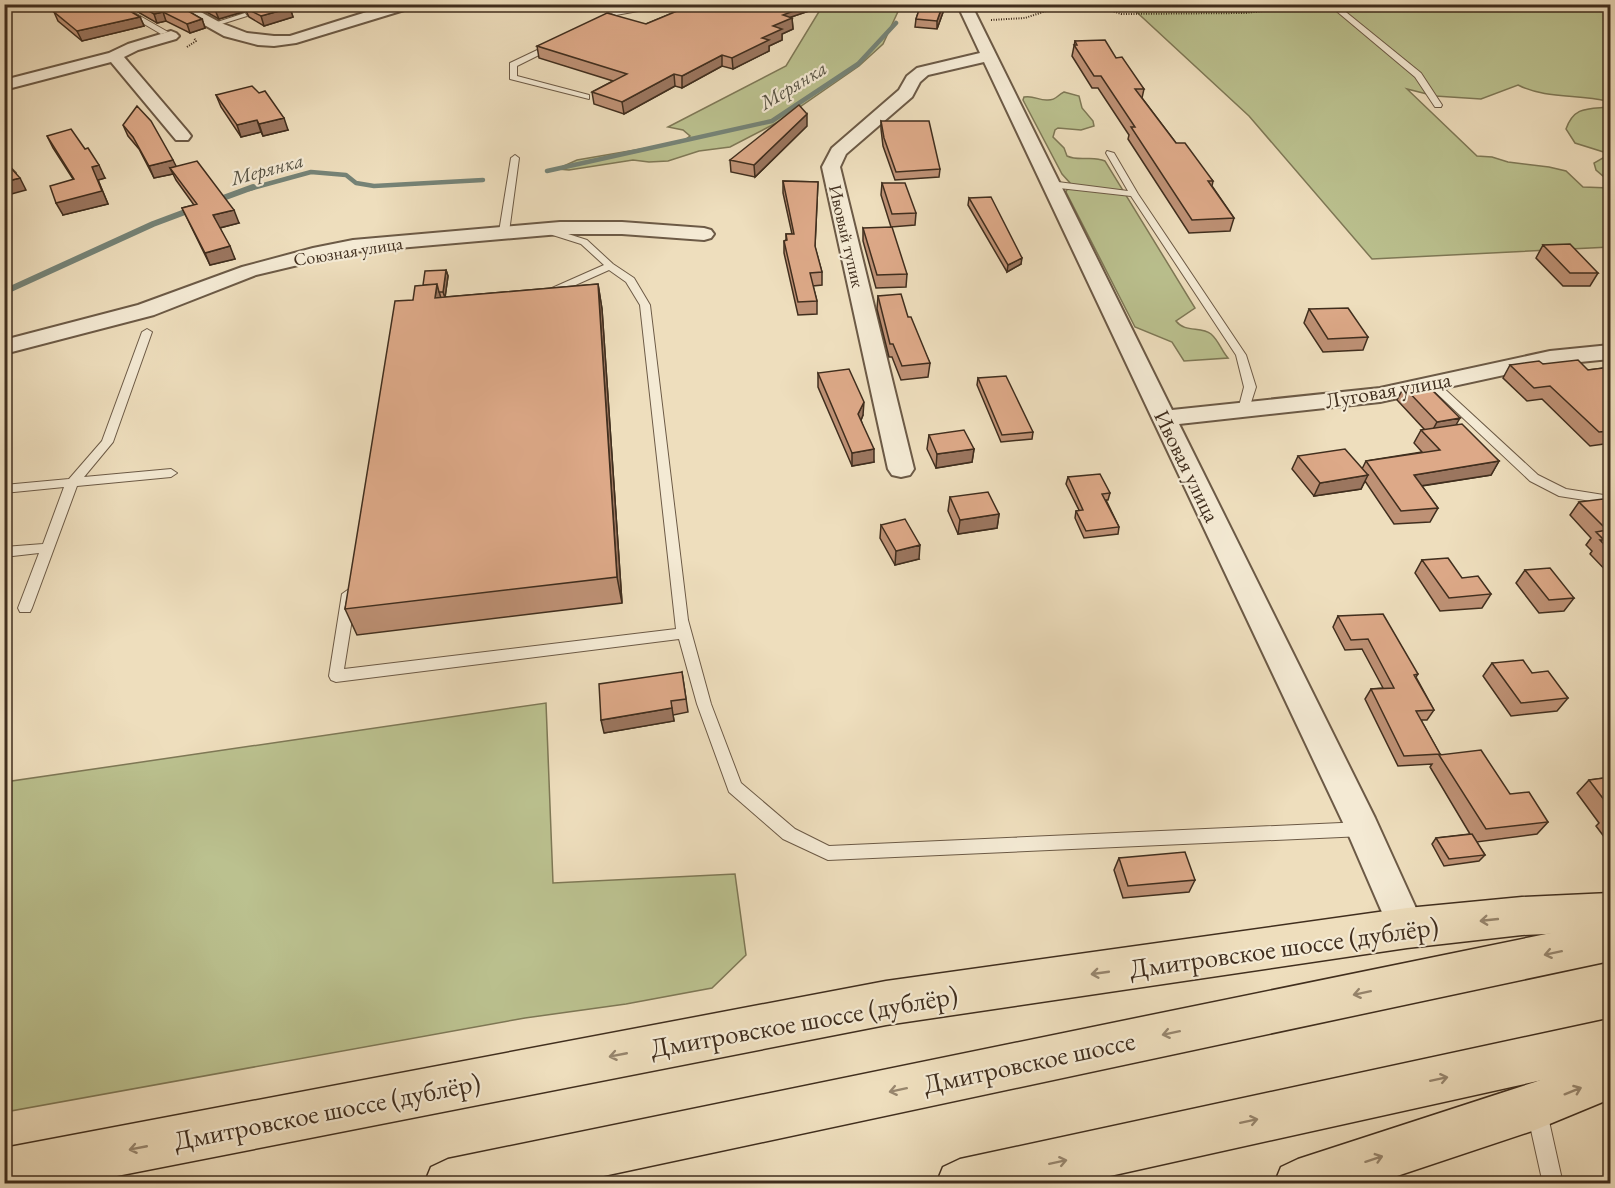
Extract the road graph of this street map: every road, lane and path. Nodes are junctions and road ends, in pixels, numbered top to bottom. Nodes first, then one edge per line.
1 (113, 4) edge
2 (174, 4) edge
3 (409, 4) edge
4 (592, 4) edge
5 (674, 4) edge
6 (1322, 4) edge
7 (1331, 4) edge
8 (616, 13) junction
9 (968, 13) edge
10 (245, 15) edge
11 (606, 18) edge
12 (212, 25) junction
13 (168, 34) joint
14 (558, 44) edge
15 (990, 56) junction
16 (115, 57) junction
17 (4, 85) edge
18 (586, 97) dead end
19 (1438, 105) dead end
20 (182, 136) dead end
21 (1110, 153) dead end
22 (515, 158) dead end
23 (4, 163) edge
24 (4, 177) edge
25 (1050, 184) junction
26 (1134, 194) junction
27 (543, 229) junction
28 (504, 232) junction
29 (704, 234) dead end
30 (610, 266) junction
31 (532, 296) edge
32 (147, 332) dead end
33 (4, 347) edge
34 (1611, 352) edge
35 (1433, 384) junction
36 (1244, 410) junction
37 (1164, 418) junction
38 (901, 469) dead end
39 (171, 473) dead end
40 (72, 483) junction
41 (4, 489) edge
42 (1611, 500) edge
43 (48, 548) junction
44 (4, 552) edge
45 (351, 584) edge
46 (25, 608) dead end
47 (684, 633) junction
48 (1364, 829) junction
49 (1611, 912) edge
50 (1407, 928) junction
51 (1611, 941) edge
52 (1611, 1042) edge
53 (1611, 1076) edge
54 (1535, 1107) junction
55 (4, 1173) edge
56 (448, 1184) edge
57 (960, 1184) edge
58 (1299, 1184) edge
59 (1553, 1184) edge

1 - 13 lane
2 - 12 street
3 - 12 street
4 - 8 lane
5 - 8 lane
6 - 9 path
7 - 19 lane
8 - 11 lane
9 - 15 street, Ивовая улица
10 - 12 lane
13 - 16 street
14 - 18 lane
15 - 25 street, Ивовая улица
15 - 38 street, Ивовый тупик
16 - 17 street
16 - 20 street
21 - 26 lane
22 - 28 lane
23 - 24 lane
25 - 26 lane
25 - 37 street, Ивовая улица
26 - 36 lane
27 - 28 street, Союзная улица
27 - 29 street, Союзная улица
27 - 30 lane
28 - 33 street, Союзная улица
30 - 31 lane
30 - 47 lane
32 - 40 lane
34 - 35 street, Луговая улица
35 - 36 street, Луговая улица
35 - 42 lane
36 - 37 street, Луговая улица
37 - 48 street, Ивовая улица
39 - 40 lane
40 - 41 lane
40 - 43 lane
43 - 44 lane
43 - 46 lane
45 - 47 lane
47 - 48 lane
48 - 50 street, Ивовая улица
49 -> 50 main road, Дмитровское шоссе (дублёр)
50 -> 55 main road, Дмитровское шоссе (дублёр)
51 -> 56 main road, Дмитровское шоссе
57 -> 52 main road
54 -> 53 main road
58 -> 54 main road
54 - 59 lane

